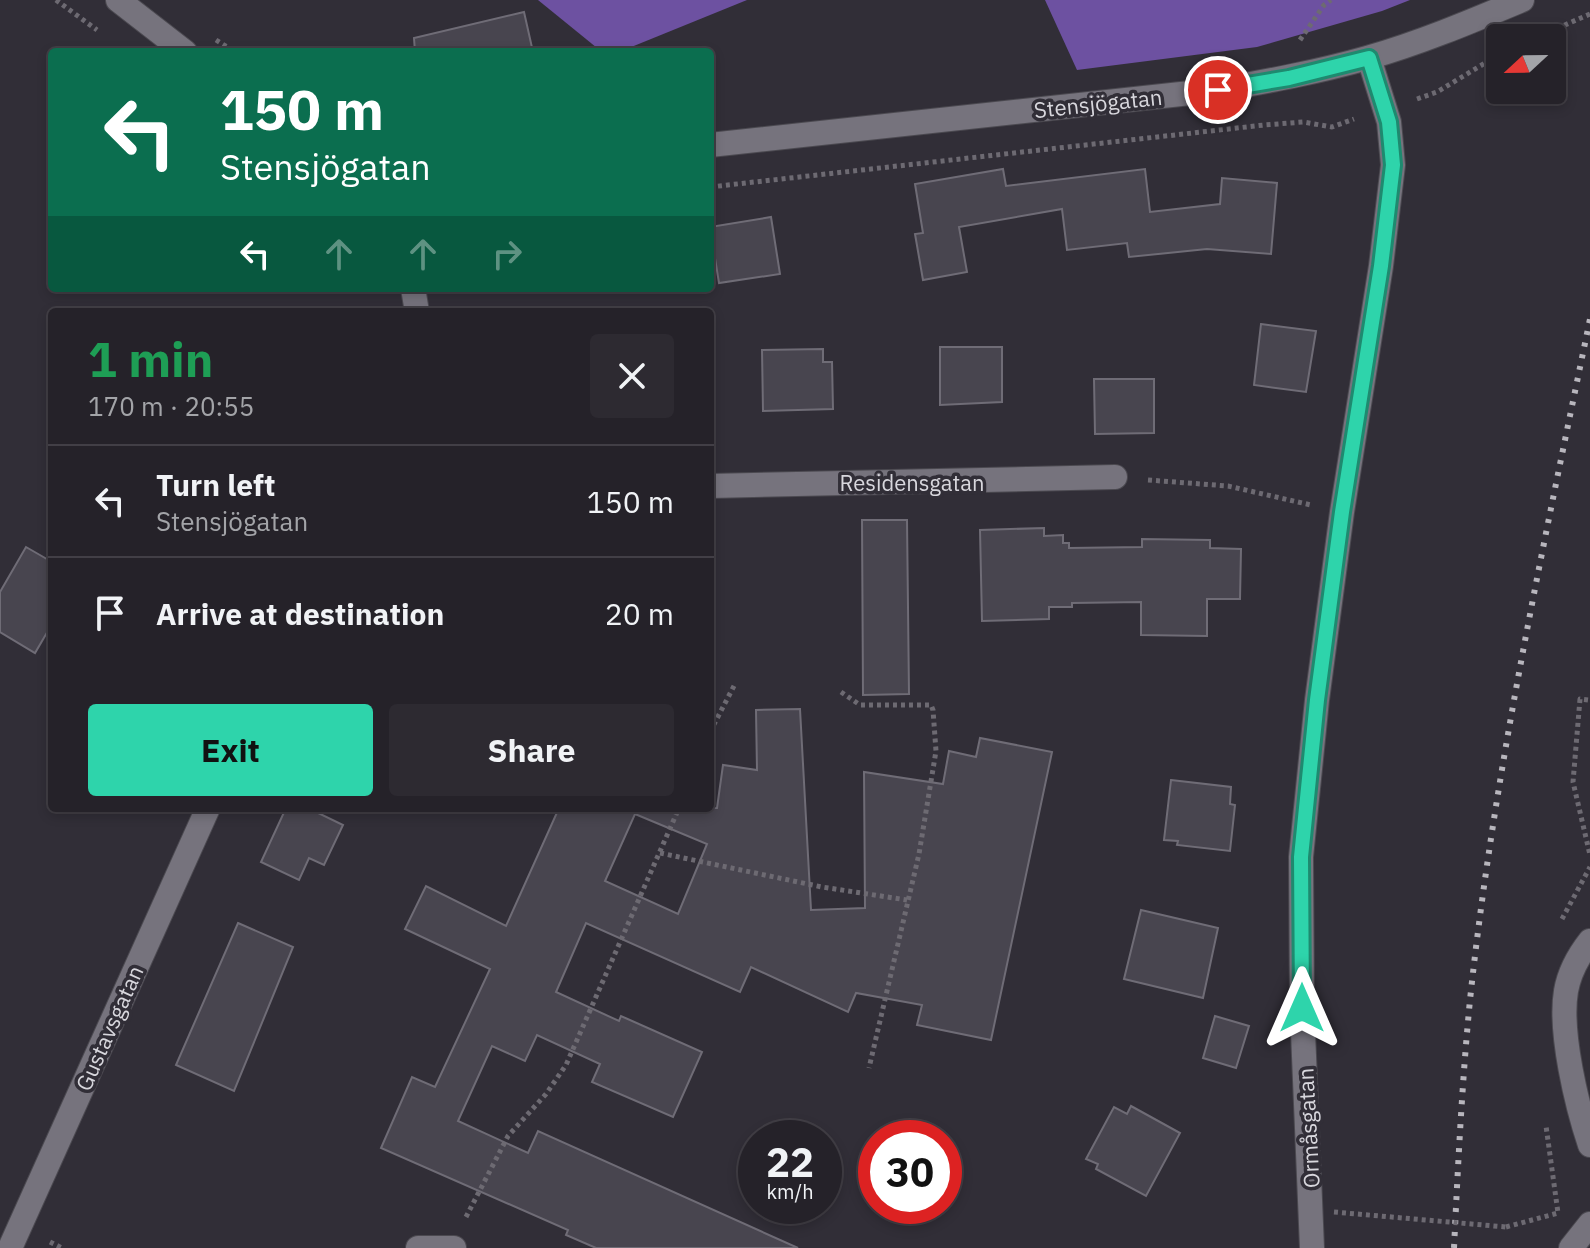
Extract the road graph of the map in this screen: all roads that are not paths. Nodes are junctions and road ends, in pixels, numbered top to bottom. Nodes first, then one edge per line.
1 (118, 0) edge
2 (1522, 0) edge
3 (180, 48) edge
4 (1369, 58) junction
5 (714, 145) edge
6 (1115, 477) road end
7 (714, 486) edge
8 (206, 812) edge
9 (1590, 941) edge
10 (1590, 1145) edge
11 (1590, 1224) edge
12 (452, 1247) edge
13 (10, 1248) edge
14 (418, 1248) edge
15 (1312, 1248) edge
16 (1571, 1248) edge

1 - 3 street
2 - 4 street, Stensjögatan
4 - 5 street, Stensjögatan
4 - 15 street, Ormåsgatan
6 - 7 street, Residensgatan
8 - 13 street, Gustavsgatan
9 - 10 street
11 - 16 street
12 - 14 street

